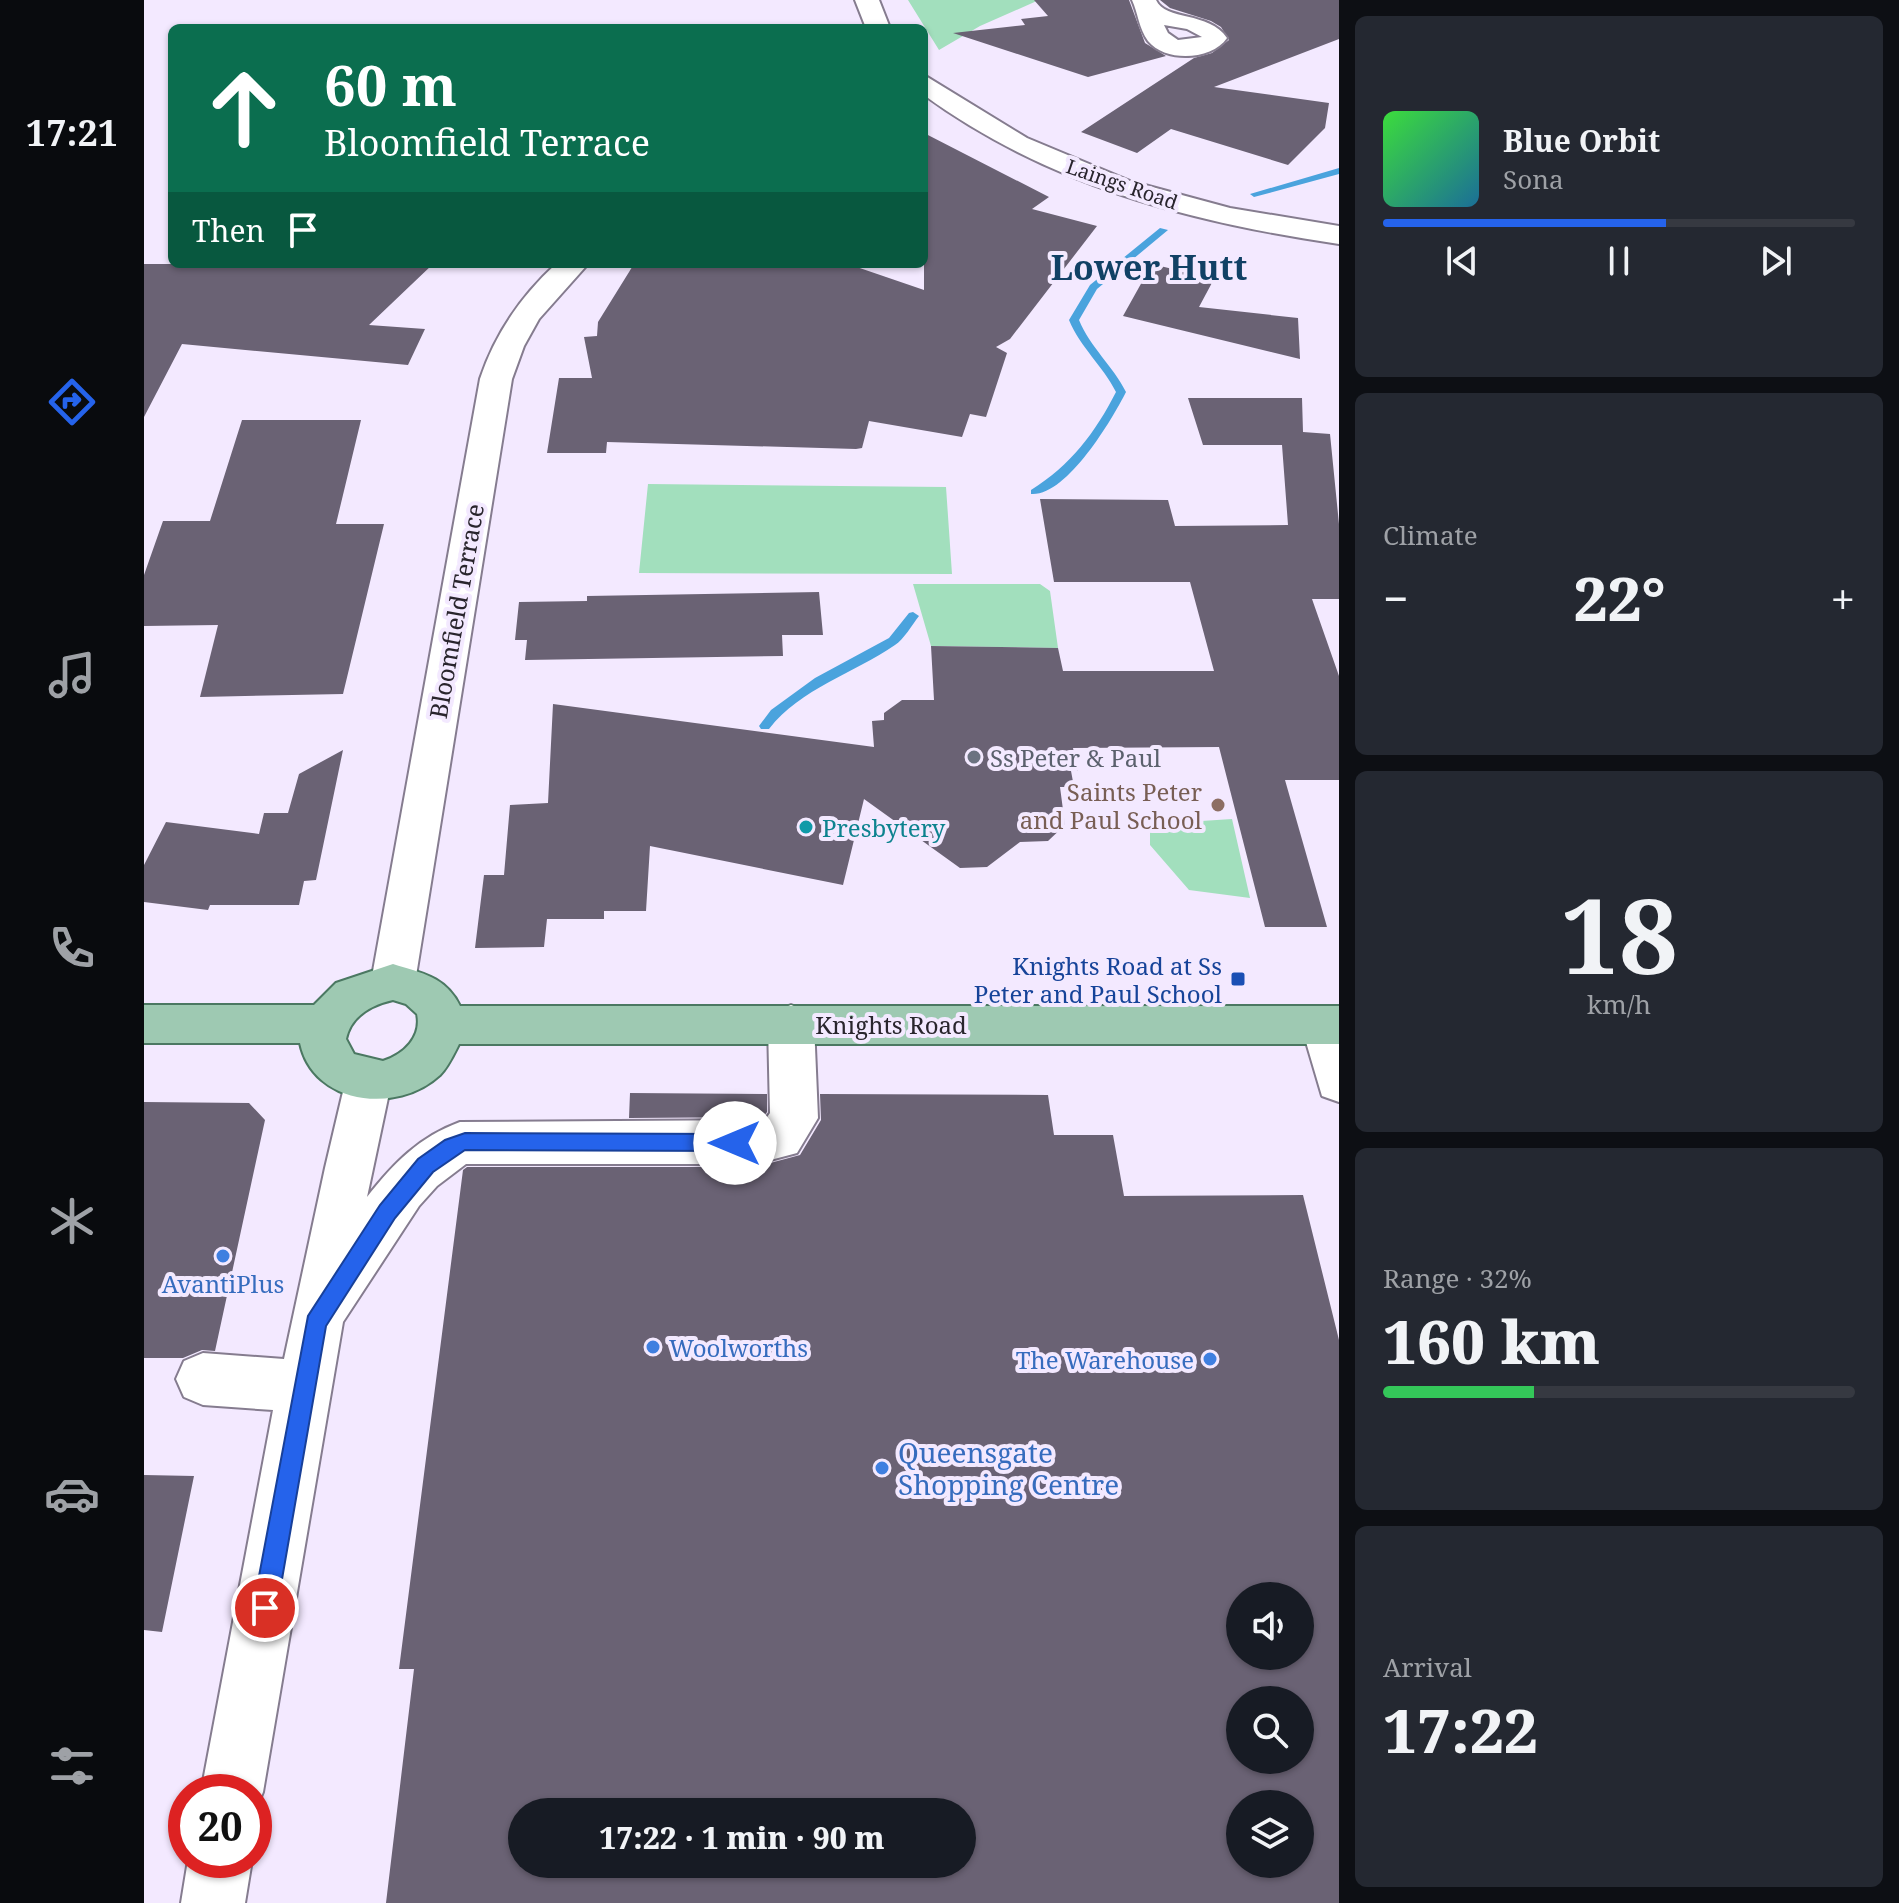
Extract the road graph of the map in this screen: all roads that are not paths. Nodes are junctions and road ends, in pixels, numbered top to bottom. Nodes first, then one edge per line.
1 (867, 0) edge
2 (876, 24) edge
3 (928, 86) edge
4 (1339, 235) edge
5 (569, 268) edge
6 (393, 982) junction
7 (144, 1024) edge
8 (325, 1024) junction
9 (791, 1024) junction
10 (443, 1025) junction
11 (1332, 1025) edge
12 (369, 1079) junction
13 (1339, 1082) edge
14 (316, 1323) junction
15 (203, 1379) dead end
16 (304, 1386) junction
17 (235, 1774) edge
18 (217, 1878) edge
19 (213, 1903) edge

1 - 2 street
3 - 4 street, Laings Road
5 - 6 street, Bloomfield Terrace
6 - 8 main road
6 - 10 main road
7 - 8 main road
8 - 12 main road
9 - 10 main road, Knights Road
9 - 11 main road, Knights Road
9 - 14 street
10 - 12 main road
11 - 13 street
12 - 14 street
14 - 16 street
15 - 16 street
16 - 17 street
18 - 19 street

